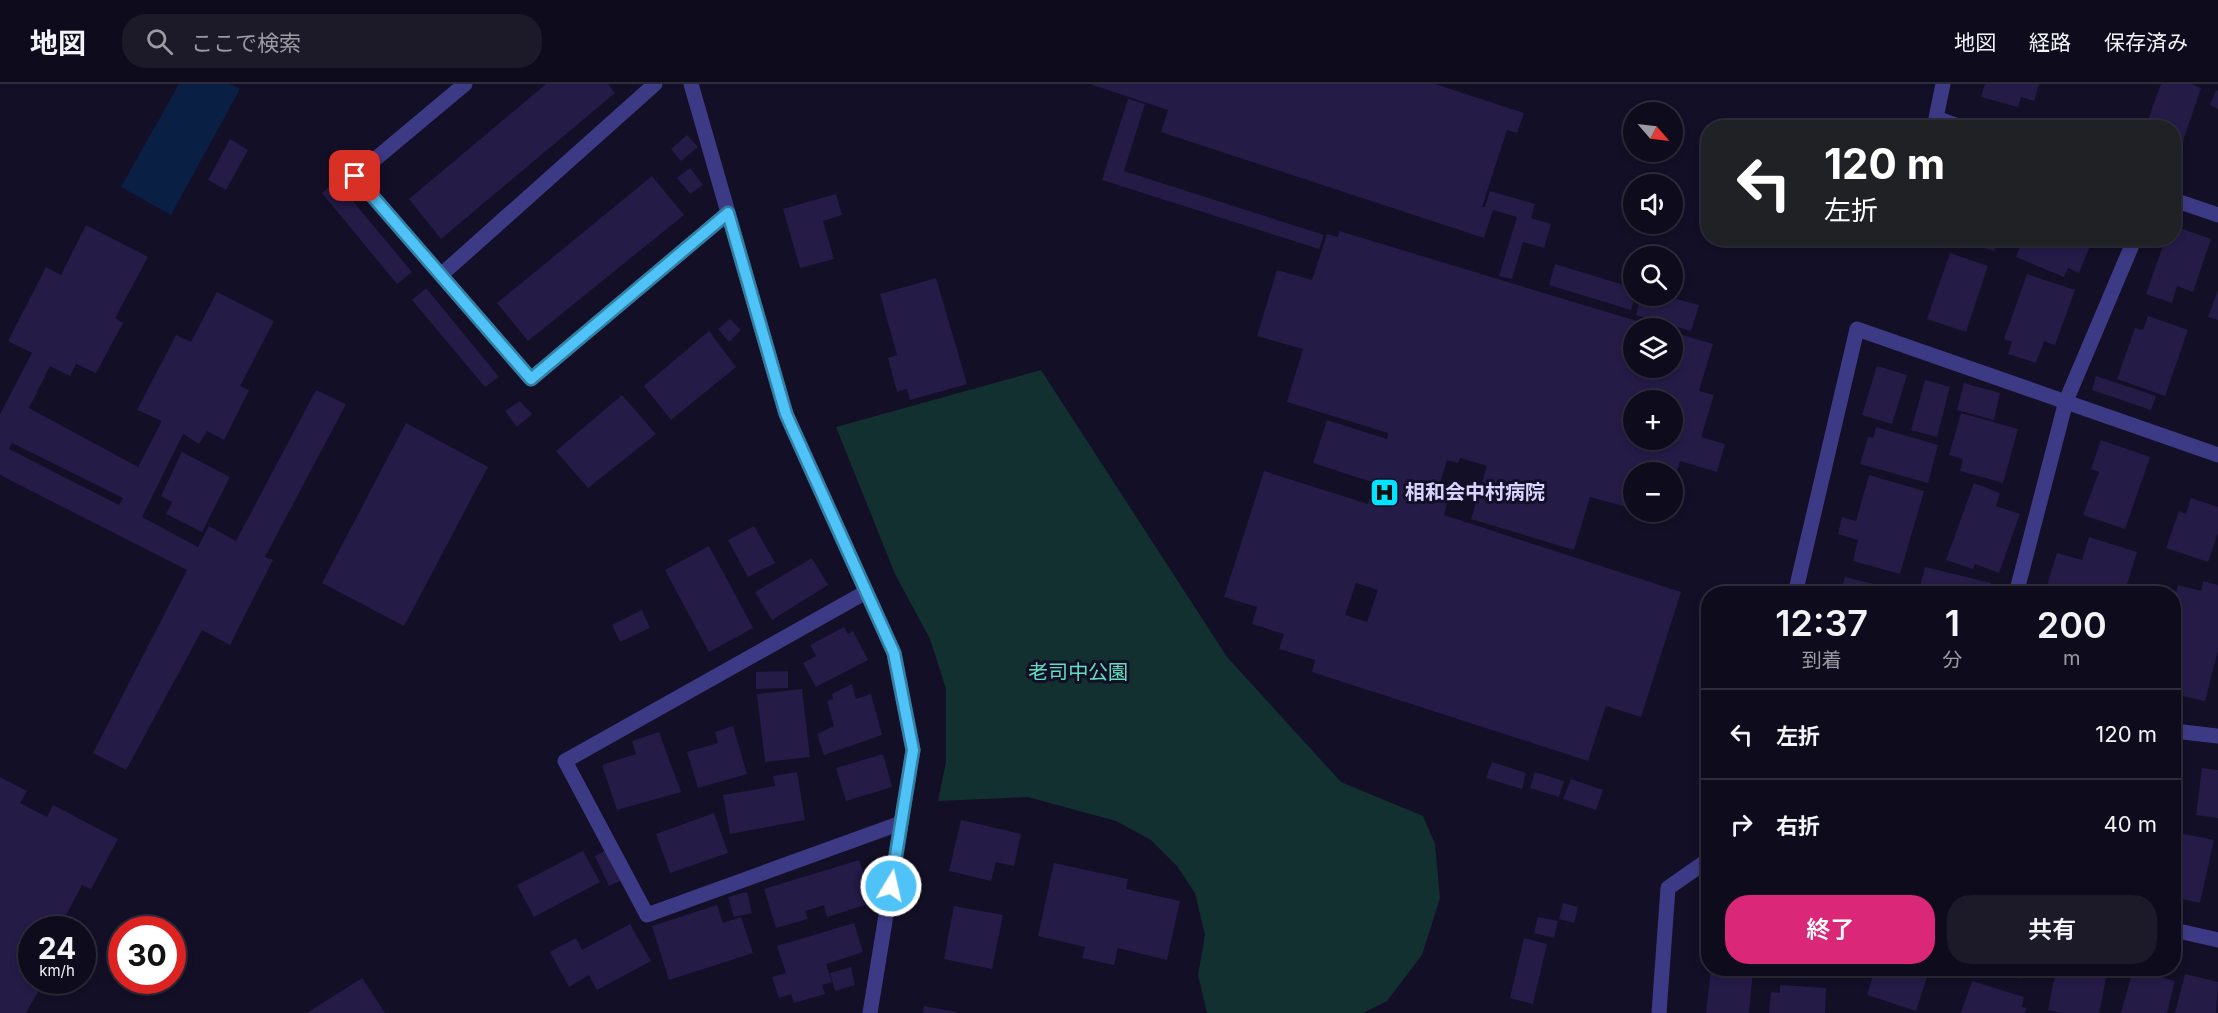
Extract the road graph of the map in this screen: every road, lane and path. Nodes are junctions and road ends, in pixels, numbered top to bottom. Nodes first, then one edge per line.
1 (465, 84) edge
2 (655, 84) edge
3 (691, 84) edge
4 (1943, 84) edge
5 (1942, 120) edge
6 (2181, 202) edge
7 (728, 213) junction
8 (2218, 215) edge
9 (2132, 246) edge
10 (441, 275) junction
11 (2066, 401) junction
12 (2218, 455) edge
13 (1797, 586) edge
14 (2018, 586) edge
15 (866, 592) junction
16 (2181, 732) edge
17 (2218, 736) edge
18 (901, 823) junction
19 (1701, 865) edge
20 (2181, 932) edge
21 (2218, 940) edge
22 (870, 1013) edge
23 (1659, 1013) edge

1 - 10 street
2 - 10 street
3 - 7 street
4 - 5 street
6 - 8 street
7 - 10 street
7 - 15 street
9 - 11 street
11 - 12 street
11 - 13 street
11 - 14 street
15 - 18 street
15 - 18 street
16 - 17 street
18 - 22 street
19 - 23 street
20 - 21 street

